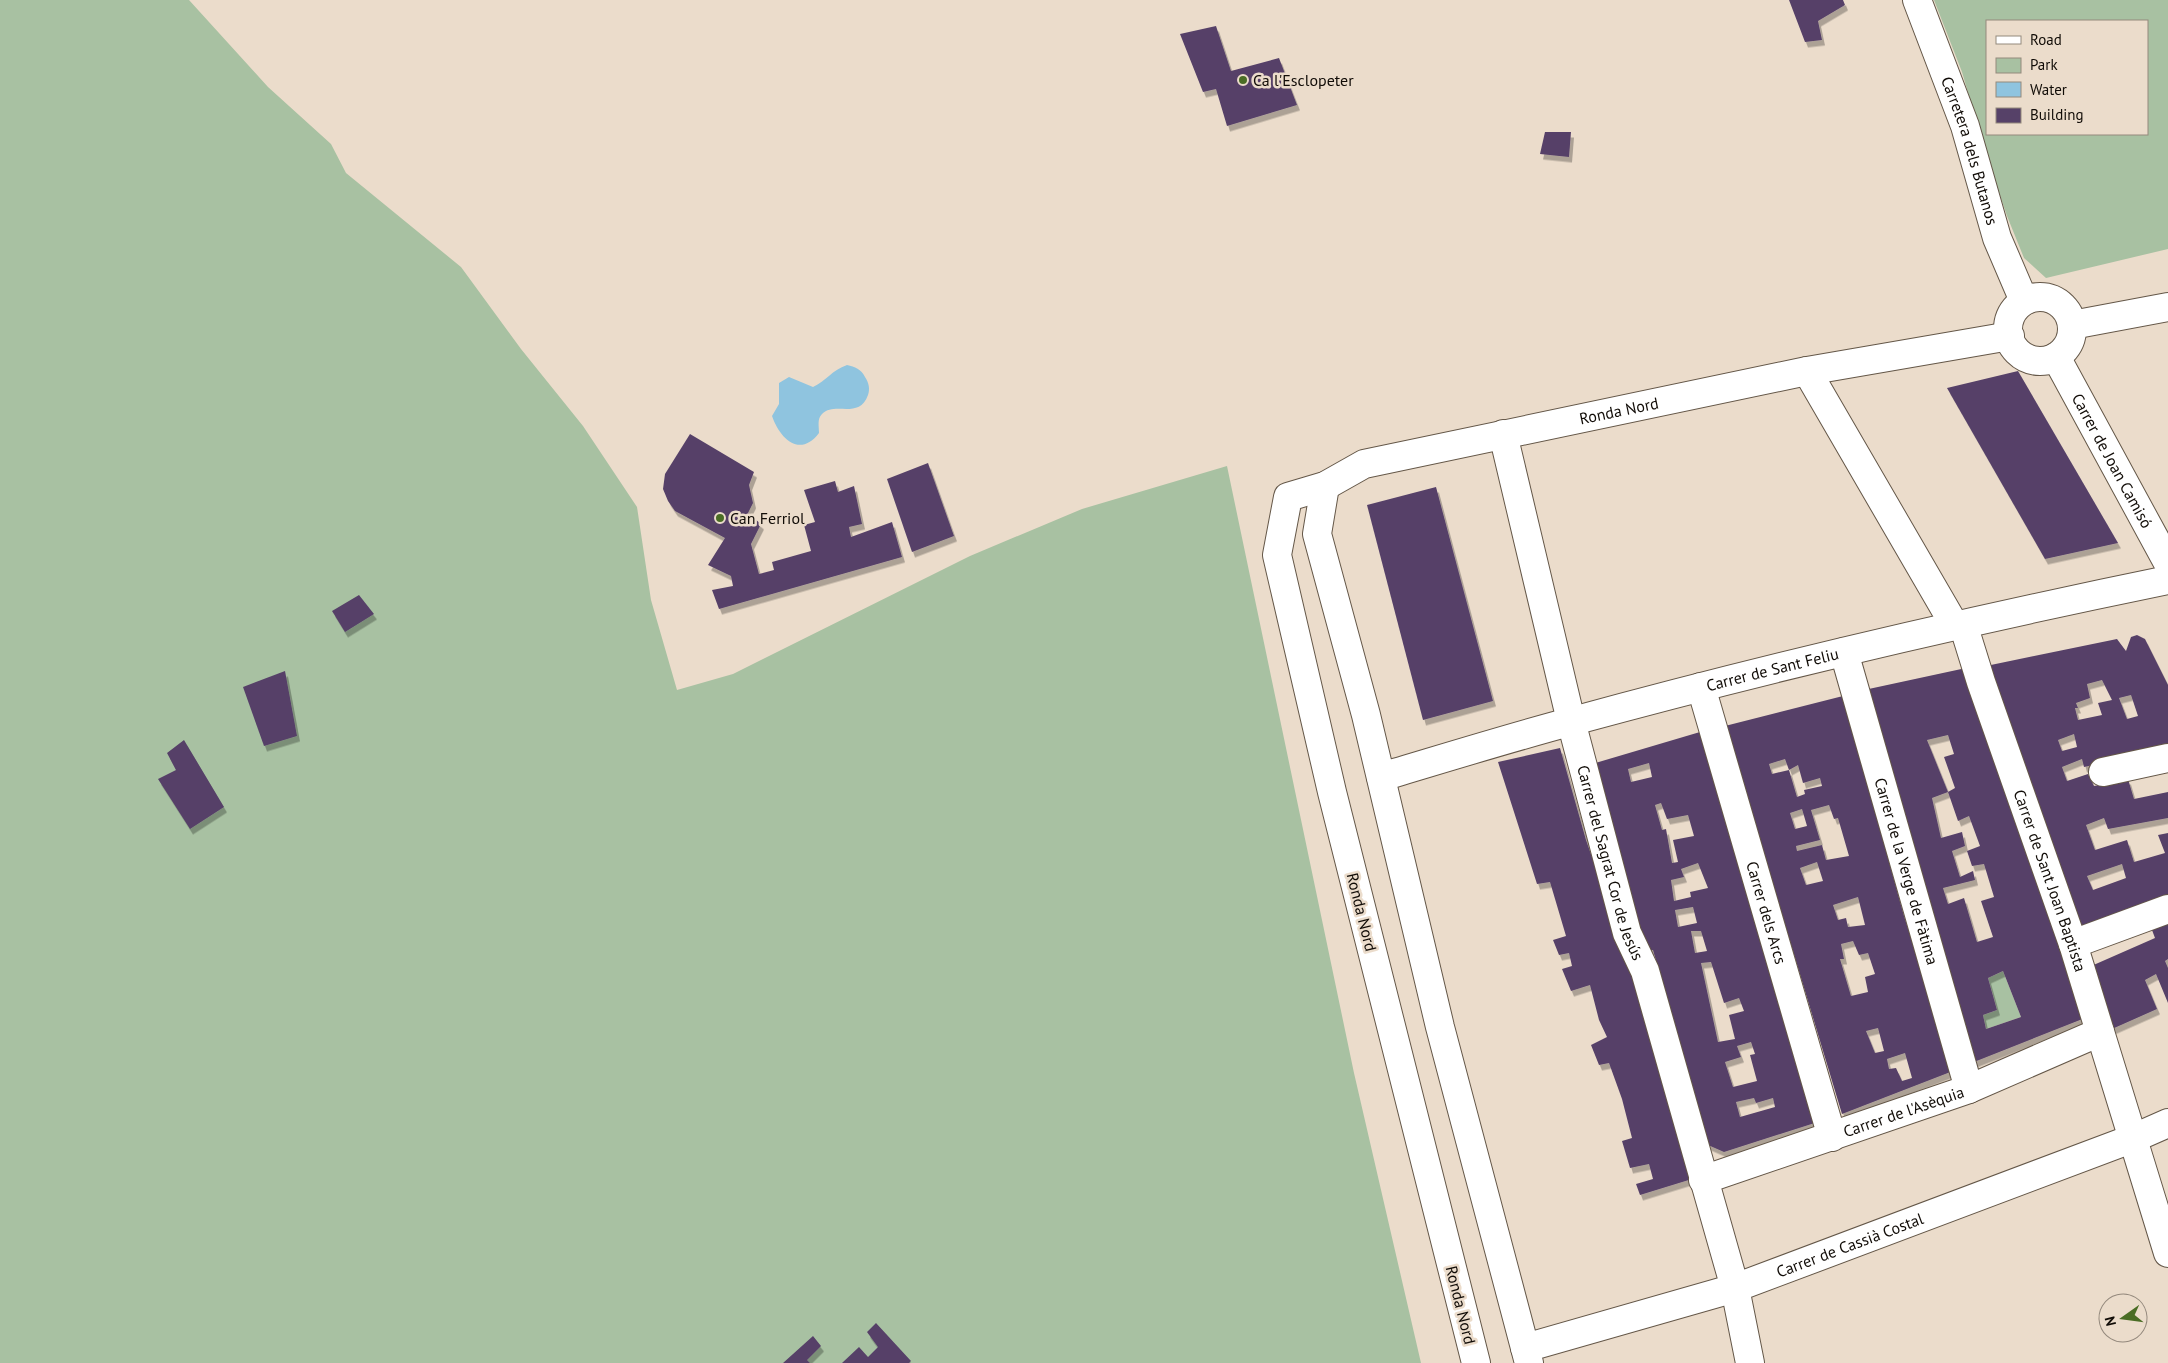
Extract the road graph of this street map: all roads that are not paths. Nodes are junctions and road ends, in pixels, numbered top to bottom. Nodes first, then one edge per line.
1 (1917, 0) edge
2 (2024, 301) junction
3 (2160, 309) edge
4 (2072, 325) junction
5 (2010, 336) junction
6 (2056, 357) junction
7 (1807, 371) junction
8 (1503, 434) junction
9 (1325, 486) junction
10 (2168, 563) edge
11 (2168, 580) edge
12 (1959, 625) junction
13 (1844, 652) junction
14 (1701, 687) junction
15 (1571, 721) junction
16 (2168, 758) edge
17 (2103, 772) dead end
18 (1381, 777) junction
19 (2168, 908) edge
20 (2073, 944) junction
21 (2100, 1032) junction
22 (1969, 1089) junction
23 (2168, 1123) edge
24 (1832, 1138) junction
25 (2134, 1138) junction
26 (1703, 1180) junction
27 (2168, 1253) edge
28 (1735, 1288) junction
29 (1527, 1356) edge
30 (1476, 1363) edge
31 (1750, 1363) edge

1 - 2 street, Carretera dels Butanos
2 - 4 street
2 - 5 street
3 - 4 street
4 - 6 street
5 - 6 street
5 - 7 street, Ronda Nord
6 - 10 street, Carrer de Joan Camisó
7 - 8 street, Ronda Nord
7 - 12 street, Carrer de Sant Joan Baptista
8 - 9 street, Ronda Nord
8 - 15 street, Carrer del Sagrat Cor de Jesús
9 - 18 street
9 - 30 street, Ronda Nord
11 - 12 street, Carrer de Sant Feliu
12 - 13 street, Carrer de Sant Feliu
12 - 20 street, Carrer de Sant Joan Baptista
13 - 14 street, Carrer de Sant Feliu
13 - 22 street, Carrer de la Verge de Fàtima
14 - 15 street, Carrer de Sant Feliu
14 - 24 street, Carrer dels Arcs
15 - 18 street, Carrer de Sant Feliu
15 - 26 street, Carrer del Sagrat Cor de Jesús
16 - 17 street
18 - 29 street
19 - 20 street
20 - 21 street, Carrer de Sant Joan Baptista
21 - 22 street, Carrer de l'Asèquia
21 - 25 street, Carrer de Sant Joan Baptista
22 - 24 street, Carrer de l'Asèquia
23 - 25 street, Carrer de Cassià Costal
24 - 26 street, Carrer de l'Asèquia
25 - 27 street, Carrer de Sant Joan Baptista
25 - 28 street, Carrer de Cassià Costal
26 - 28 street, Carrer del Sagrat Cor de Jesús
28 - 29 street, Carrer de Cassià Costal
28 - 31 street, Carrer del Sagrat Cor de Jesús

